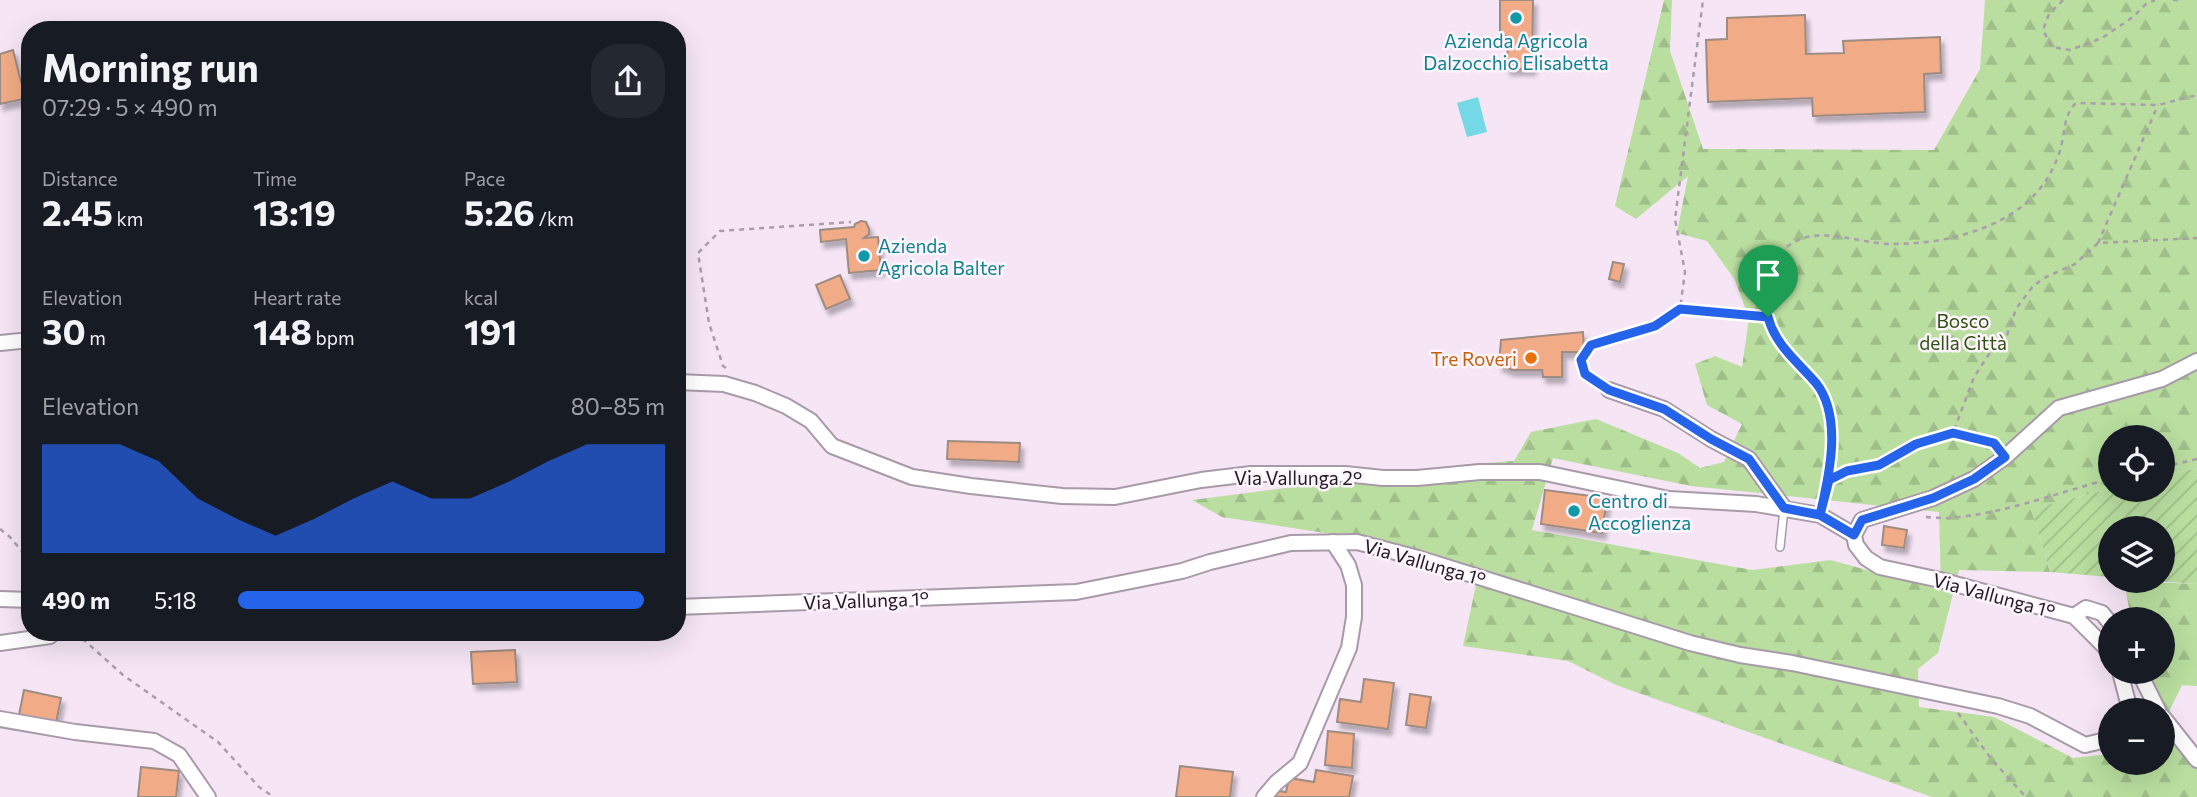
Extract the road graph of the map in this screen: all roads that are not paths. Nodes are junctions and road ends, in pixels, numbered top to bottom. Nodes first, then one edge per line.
1 (21, 341) edge
2 (0, 343) edge
3 (2197, 361) edge
4 (686, 382) edge
5 (1609, 390) road end
6 (1784, 508) junction
7 (1854, 535) junction
8 (1333, 542) junction
9 (1780, 547) dead end
10 (0, 599) edge
11 (21, 600) edge
12 (686, 607) edge
13 (2098, 612) edge
14 (2074, 616) junction
15 (21, 640) edge
16 (2098, 640) edge
17 (0, 643) edge
18 (0, 719) edge
19 (2175, 732) edge
20 (2098, 741) edge
21 (2197, 760) edge
22 (208, 797) edge
23 (1265, 797) edge

1 - 2 street
3 - 7 street
4 - 6 street, Via Vallunga 2°
5 - 6 street
6 - 7 street, Via Vallunga 2°
6 - 9 lane
7 - 14 street, Via Vallunga 1°
8 - 12 street, Via Vallunga 1°
8 - 20 street, Via Vallunga 1°
8 - 23 street
10 - 11 street
13 - 14 street
14 - 16 street, Via Vallunga 1°
15 - 17 street
18 - 22 street
19 - 21 street

